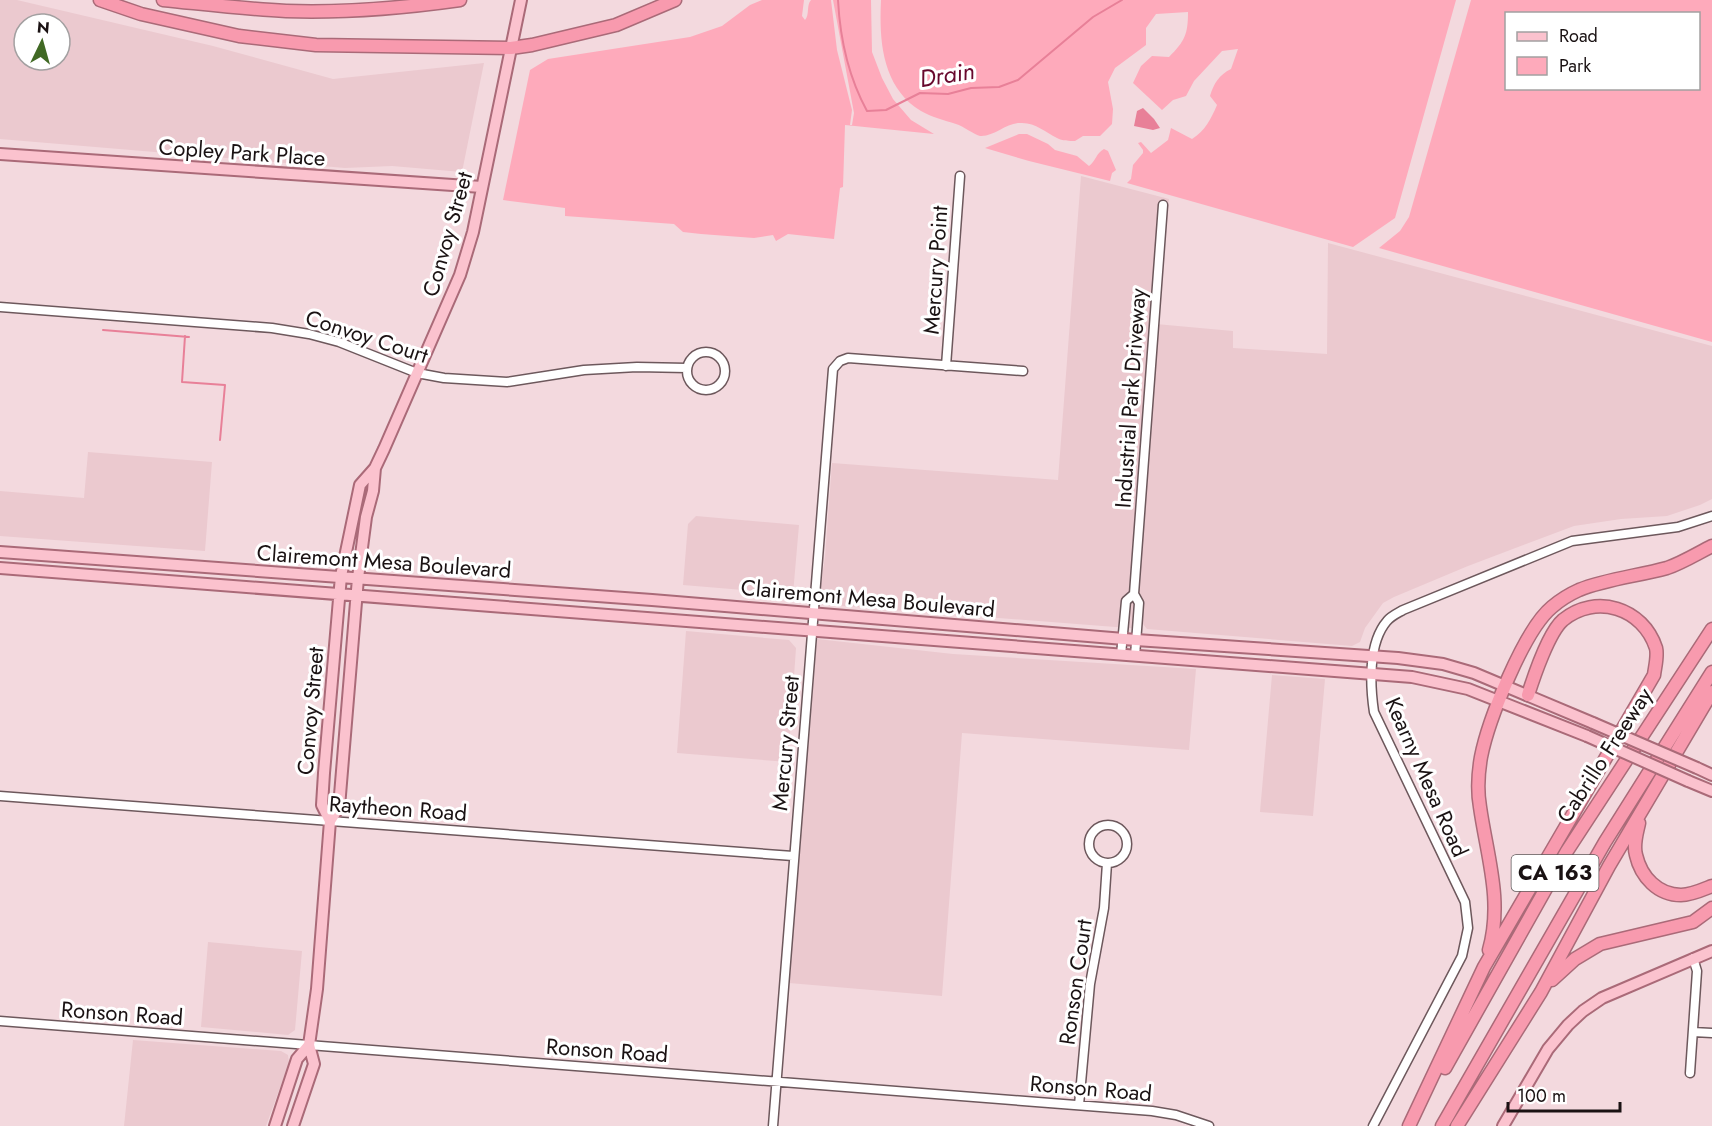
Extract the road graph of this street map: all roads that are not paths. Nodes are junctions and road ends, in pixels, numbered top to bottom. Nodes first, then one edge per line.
1 (100, 0) edge
2 (163, 0) edge
3 (460, 0) edge
4 (521, 0) edge
5 (675, 0) edge
6 (511, 48) junction
7 (0, 154) edge
8 (960, 176) dead end
9 (482, 187) junction
10 (1163, 205) dead end
11 (0, 307) edge
12 (946, 366) junction
13 (687, 368) junction
14 (1023, 371) dead end
15 (417, 373) junction
16 (375, 468) junction
17 (1712, 516) edge
18 (1712, 546) edge
19 (0, 552) edge
20 (0, 568) edge
21 (341, 576) junction
22 (358, 578) junction
23 (340, 594) junction
24 (1134, 594) junction
25 (356, 595) junction
26 (813, 613) junction
27 (1712, 629) edge
28 (812, 632) junction
29 (1123, 639) junction
30 (1136, 640) junction
31 (1122, 655) junction
32 (1135, 656) junction
33 (1374, 656) junction
34 (1712, 672) edge
35 (1372, 674) junction
36 (1506, 686) junction
37 (1712, 693) edge
38 (1528, 695) junction
39 (1500, 700) junction
40 (1712, 775) edge
41 (1712, 791) edge
42 (0, 796) edge
43 (1642, 810) junction
44 (330, 820) junction
45 (793, 856) junction
46 (1107, 863) junction
47 (1712, 886) edge
48 (1712, 908) edge
49 (1712, 951) edge
50 (1693, 958) junction
51 (1484, 967) junction
52 (1542, 992) junction
53 (0, 1021) edge
54 (1693, 1032) junction
55 (1712, 1033) edge
56 (309, 1045) junction
57 (1690, 1073) dead end
58 (777, 1082) junction
59 (1079, 1105) junction
60 (277, 1123) edge
61 (293, 1126) edge
62 (773, 1126) edge
63 (1209, 1126) edge
64 (1373, 1126) edge
65 (1411, 1126) edge
66 (1442, 1126) edge
67 (1456, 1126) edge
68 (1503, 1126) edge

1 - 6 highway
2 - 3 highway
4 - 6 main road, Convoy Street
5 - 6 highway
6 - 9 main road, Convoy Street
7 - 9 main road, Copley Park Place
8 - 12 street, Mercury Point
9 - 15 main road, Convoy Street
10 - 24 street, Industrial Park Driveway
11 - 15 street, Convoy Court
12 - 14 street
12 - 26 street, Mercury Street
13 - 13 street
13 - 15 street, Convoy Court
15 - 16 main road, Convoy Street
16 - 21 main road, Convoy Street
16 - 22 main road, Convoy Street
17 - 33 street, Kearny Mesa Road
18 - 36 highway
19 - 21 main road, Clairemont Mesa Boulevard
20 - 23 main road, Clairemont Mesa Boulevard
21 - 22 main road, Clairemont Mesa Boulevard
21 - 23 main road, Convoy Street
22 - 25 main road, Convoy Street
22 - 26 main road, Clairemont Mesa Boulevard
23 - 25 main road, Clairemont Mesa Boulevard
23 - 44 main road, Convoy Street
24 - 29 street, Industrial Park Driveway
24 - 30 street, Industrial Park Driveway
25 - 28 main road, Clairemont Mesa Boulevard
25 - 44 main road, Convoy Street
26 - 28 street, Mercury Street
26 - 29 main road, Clairemont Mesa Boulevard
27 - 65 highway, Cabrillo Freeway / CA 163
28 - 31 main road, Clairemont Mesa Boulevard
28 - 45 street, Mercury Street
29 - 30 main road, Clairemont Mesa Boulevard
29 - 31 street, Industrial Park Driveway
30 - 32 street, Industrial Park Driveway
30 - 33 main road, Clairemont Mesa Boulevard
31 - 32 main road, Clairemont Mesa Boulevard
32 - 35 main road, Clairemont Mesa Boulevard
33 - 35 street, Kearny Mesa Road
33 - 36 main road, Clairemont Mesa Boulevard
34 - 66 highway, Cabrillo Freeway / CA 163
35 - 39 main road, Clairemont Mesa Boulevard
35 - 64 street, Kearny Mesa Road
36 - 38 main road, Clairemont Mesa Boulevard
36 - 39 highway
37 - 43 highway
38 - 40 main road, Clairemont Mesa Boulevard, bridge
38 - 51 highway
39 - 41 main road, Clairemont Mesa Boulevard, bridge
39 - 51 highway
42 - 44 street, Raytheon Road
43 - 47 highway
43 - 52 highway
44 - 45 street, Raytheon Road
44 - 56 main road, Convoy Street
45 - 58 street, Mercury Street
46 - 46 street
46 - 59 street, Ronson Court
48 - 52 highway
49 - 50 main road
50 - 54 street
50 - 68 main road
51 - 65 highway
52 - 67 highway
53 - 56 street, Ronson Road
54 - 55 street
54 - 57 street
56 - 58 street, Ronson Road
56 - 60 main road, Convoy Street
56 - 61 main road, Convoy Street
58 - 59 street, Ronson Road
58 - 62 street, Mercury Street
59 - 63 street, Ronson Road

